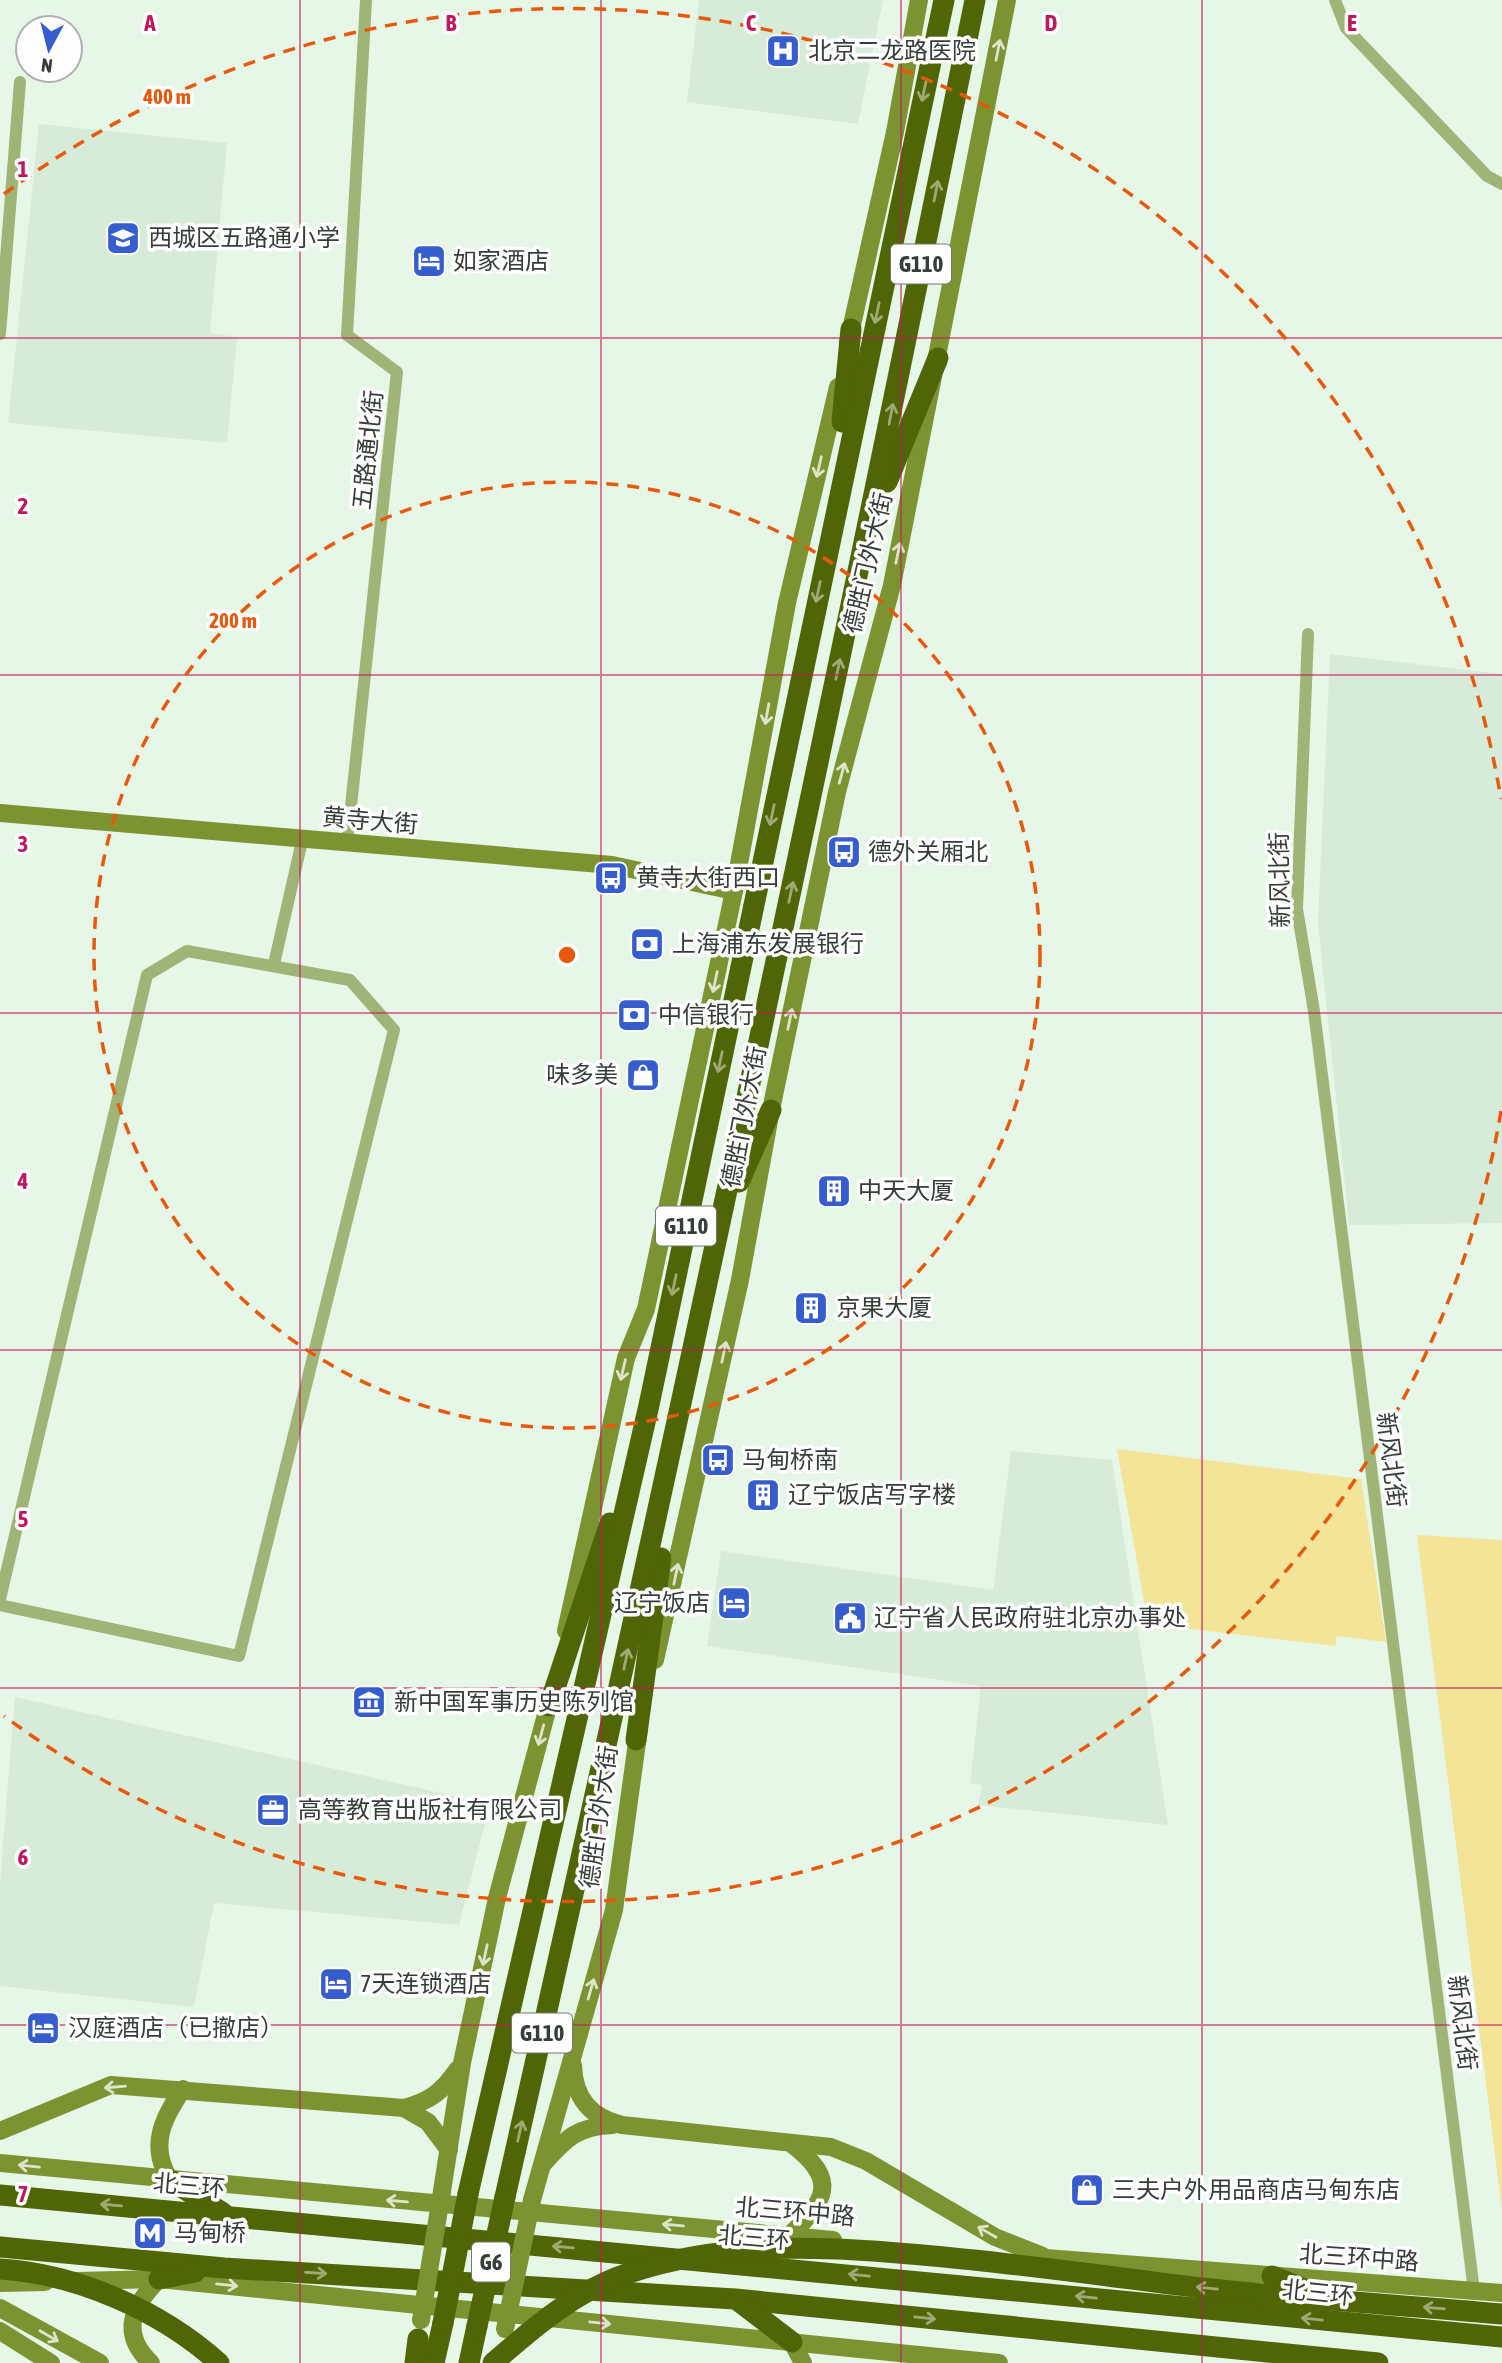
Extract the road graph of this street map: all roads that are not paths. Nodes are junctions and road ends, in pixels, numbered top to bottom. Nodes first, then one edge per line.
1 (366, 0) edge
2 (919, 0) edge
3 (944, 0) edge
4 (975, 0) edge
5 (1007, 0) edge
6 (1335, 0) edge
7 (20, 84) edge
8 (1502, 184) edge
9 (851, 329) junction
10 (0, 334) edge
11 (938, 358) junction
12 (832, 526) junction
13 (868, 529) junction
14 (1308, 634) dead end
15 (0, 813) edge
16 (302, 841) junction
17 (347, 844) junction
18 (734, 891) junction
19 (274, 964) junction
20 (771, 1110) junction
21 (721, 1222) junction
22 (649, 1405) junction
23 (681, 1409) junction
24 (0, 1599) edge
25 (0, 1605) edge
26 (549, 1706) junction
27 (636, 1740) junction
28 (573, 2054) junction
29 (462, 2063) junction
30 (183, 2089) junction
31 (404, 2108) junction
32 (622, 2125) junction
33 (0, 2131) edge
34 (793, 2145) junction
35 (449, 2150) junction
36 (0, 2163) edge
37 (541, 2166) junction
38 (170, 2180) junction
39 (468, 2194) joint
40 (0, 2195) edge
41 (505, 2197) joint
42 (228, 2216) junction
43 (789, 2236) junction
44 (0, 2246) edge
45 (1049, 2258) junction
46 (729, 2262) junction
47 (224, 2268) junction
48 (0, 2269) edge
49 (1272, 2276) junction
50 (159, 2278) junction
51 (0, 2283) edge
52 (1474, 2291) junction
53 (1502, 2293) edge
54 (735, 2299) junction
55 (0, 2308) edge
56 (1502, 2314) edge
57 (1402, 2328) junction
58 (420, 2330) joint
59 (0, 2331) edge
60 (1502, 2337) edge
61 (792, 2342) junction
62 (499, 2350) edge
63 (417, 2362) edge
64 (51, 2363) edge
65 (100, 2363) edge
66 (151, 2363) edge
67 (219, 2363) edge
68 (469, 2363) edge
69 (510, 2363) edge
70 (803, 2363) edge
71 (999, 2363) edge
72 (1378, 2363) edge

1 - 17 street, 五路通北街
2 - 9 main road
3 -> 12 highway, 德胜门外大街 / G110
13 -> 4 highway, 德胜门外大街 / G110
11 -> 5 main road, 德胜门外大街
6 - 8 street
7 - 10 street
9 - 12 highway
9 -> 18 main road
11 - 13 highway
20 -> 11 main road, 德胜门外大街
12 -> 22 highway, 德胜门外大街 / G110
21 -> 13 highway, 德胜门外大街 / G110
14 - 52 street, 新风北街
15 - 16 main road, 黄寺大街
16 - 17 main road, 黄寺大街
16 - 19 street
17 - 18 main road, 黄寺大街
18 -> 26 main road
19 - 24 street
19 - 25 street
20 - 21 highway
27 -> 20 main road, 德胜门外大街
21 - 23 highway, 德胜门外大街 / G110
22 - 26 highway
22 - 39 highway, 德胜门外大街 / G110
23 - 27 highway
41 -> 23 highway, 德胜门外大街 / G110
26 -> 29 main road
28 -> 27 main road, 德胜门外大街
28 - 32 main road
28 - 37 main road, 德胜门外大街
29 - 31 main road
29 - 35 main road
30 - 31 main road
30 -> 33 main road
30 - 38 main road
31 - 35 main road
32 - 34 main road
32 - 37 main road
34 - 43 main road
45 -> 34 main road
35 - 58 main road, bridge
38 -> 36 main road, 北三环中路
37 - 62 main road, 德胜门外大街, bridge
38 - 42 highway
43 -> 38 main road, 北三环中路
39 - 63 highway, G6, bridge
42 -> 40 highway, 北三环
41 - 68 highway, G6, bridge
46 -> 42 highway, 北三环
43 - 45 main road, 北三环中路
43 - 46 highway
44 - 47 highway
45 - 49 main road, 北三环中路
57 -> 46 highway, 北三环
47 - 50 highway
47 -> 54 highway
48 - 67 highway, bridge
49 - 52 main road, 北三环中路
49 - 57 highway
50 - 51 main road
50 -> 61 main road
50 - 66 main road
52 - 53 main road, 北三环中路
54 - 61 highway
54 -> 72 highway
55 -> 65 main road
56 -> 62 highway, bridge
57 - 60 highway, 北三环
58 - 63 highway
59 - 64 main road
61 - 70 main road
61 - 71 main road
62 - 69 main road

